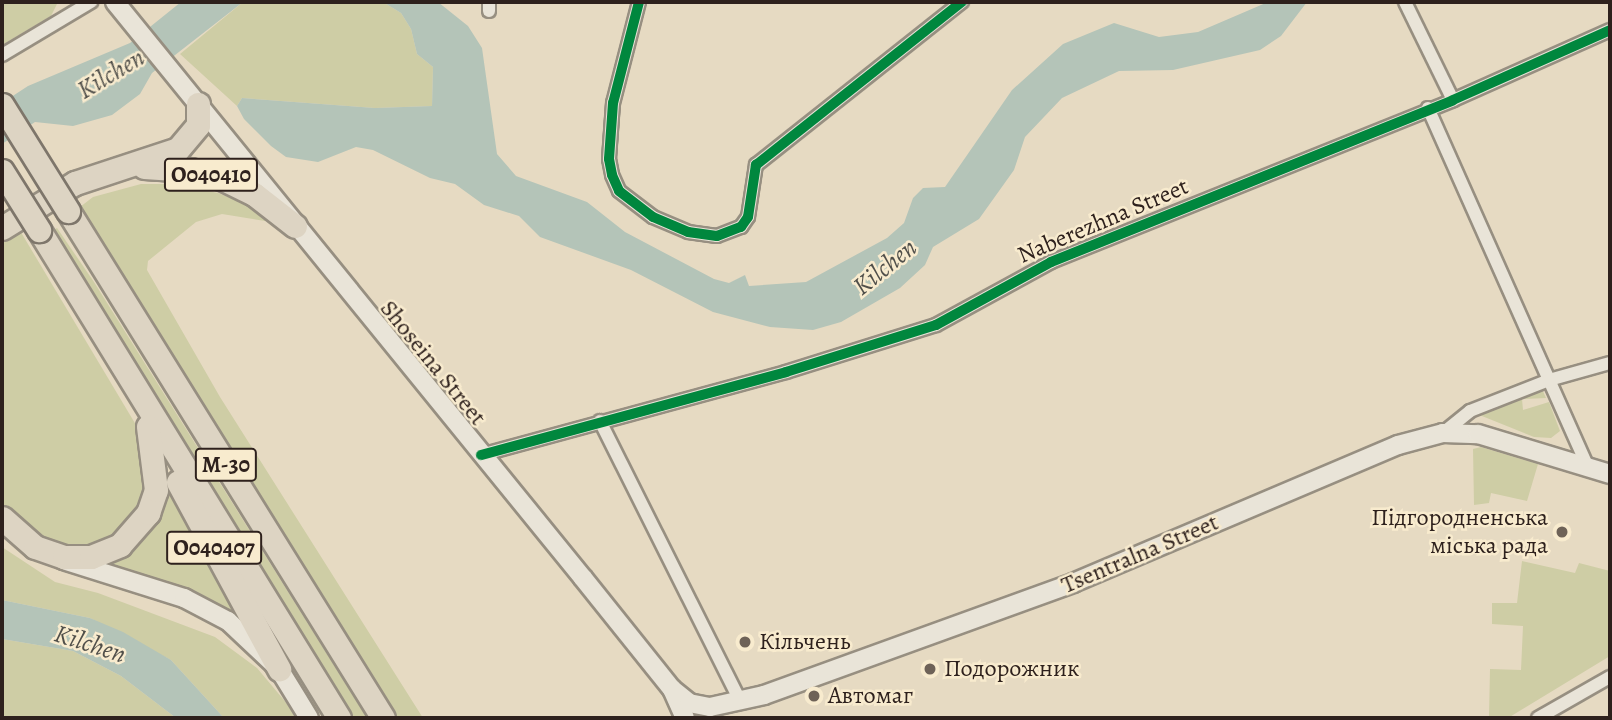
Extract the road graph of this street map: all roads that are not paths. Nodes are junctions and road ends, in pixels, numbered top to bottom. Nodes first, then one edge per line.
1 (91, 2) edge
2 (115, 2) edge
3 (639, 2) edge
4 (962, 2) edge
5 (1405, 2) edge
6 (1610, 30) edge
7 (2, 55) edge
8 (1452, 100) junction
9 (198, 104) junction
10 (2, 105) edge
11 (1427, 108) junction
12 (113, 169) junction
13 (2, 171) edge
14 (295, 226) junction
15 (2, 228) edge
16 (112, 347) junction
17 (1610, 363) edge
18 (1549, 380) junction
19 (600, 421) junction
20 (148, 428) junction
21 (1443, 433) junction
22 (481, 455) junction
23 (1588, 468) junction
24 (1610, 474) edge
25 (2, 518) edge
26 (50, 554) junction
27 (279, 669) junction
28 (1610, 677) edge
29 (672, 689) junction
30 (740, 701) junction
31 (309, 718) edge
32 (339, 718) edge
33 (383, 718) edge
34 (685, 718) edge
35 (1538, 718) edge

1 - 7 street
2 - 9 main road, Shoseina Street / О040410
3 - 4 street
5 - 8 street
6 - 8 street, Naberezhna Street
8 - 11 street, Naberezhna Street
9 - 12 highway, О040410
9 - 14 main road, Shoseina Street / О040410
10 - 33 highway, М-30, bridge
11 - 18 street
11 - 19 street, Naberezhna Street
12 - 14 highway, О040410
12 - 15 highway, О040410
13 - 16 highway, М-30, bridge
14 - 22 main road, Shoseina Street / О040410
16 - 20 highway
16 - 32 highway, М-30
17 - 18 street
18 - 21 street
18 - 23 street
19 - 22 street, Naberezhna Street
19 - 30 street
20 - 26 highway
20 - 27 highway, О040407
21 - 23 main road, Tsentralna Street / О040410
21 - 30 main road, Tsentralna Street / О040410
22 - 29 main road, Shoseina Street / О040410
23 - 24 main road, Tsentralna Street / О040410
25 - 26 highway
26 - 27 main road
27 - 31 main road, О040407
28 - 35 street
29 - 30 main road, Tsentralna Street / О040410
29 - 34 main road, Shoseina Street

